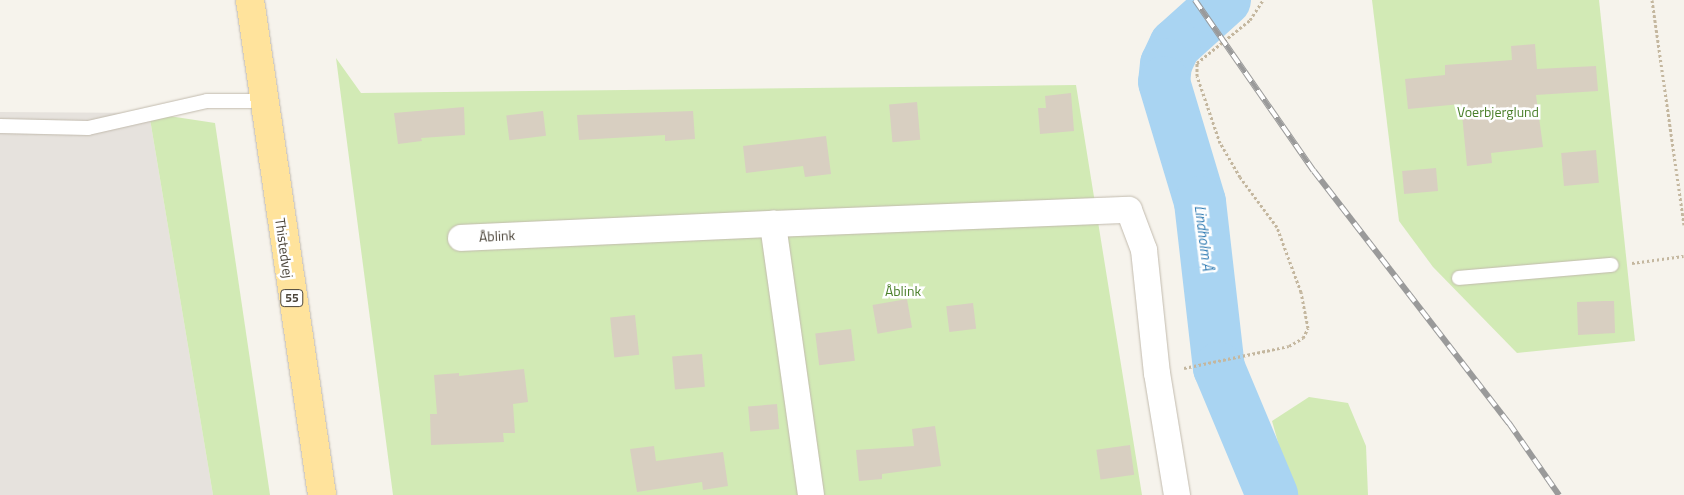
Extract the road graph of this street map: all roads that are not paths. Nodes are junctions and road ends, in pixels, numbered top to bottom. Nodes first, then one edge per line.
1 (250, 0) edge
2 (265, 101) junction
3 (0, 126) edge
4 (773, 224) junction
5 (461, 238) dead end
6 (1611, 266) road end
7 (1459, 278) dead end
8 (322, 495) edge
9 (811, 495) edge
10 (1176, 495) edge

1 - 2 main road, Thistedvej / 55
2 - 3 lane
2 - 8 main road, Thistedvej / 55
4 - 5 street, Åblink
4 - 9 street
4 - 10 street, Åblink
6 - 7 lane

